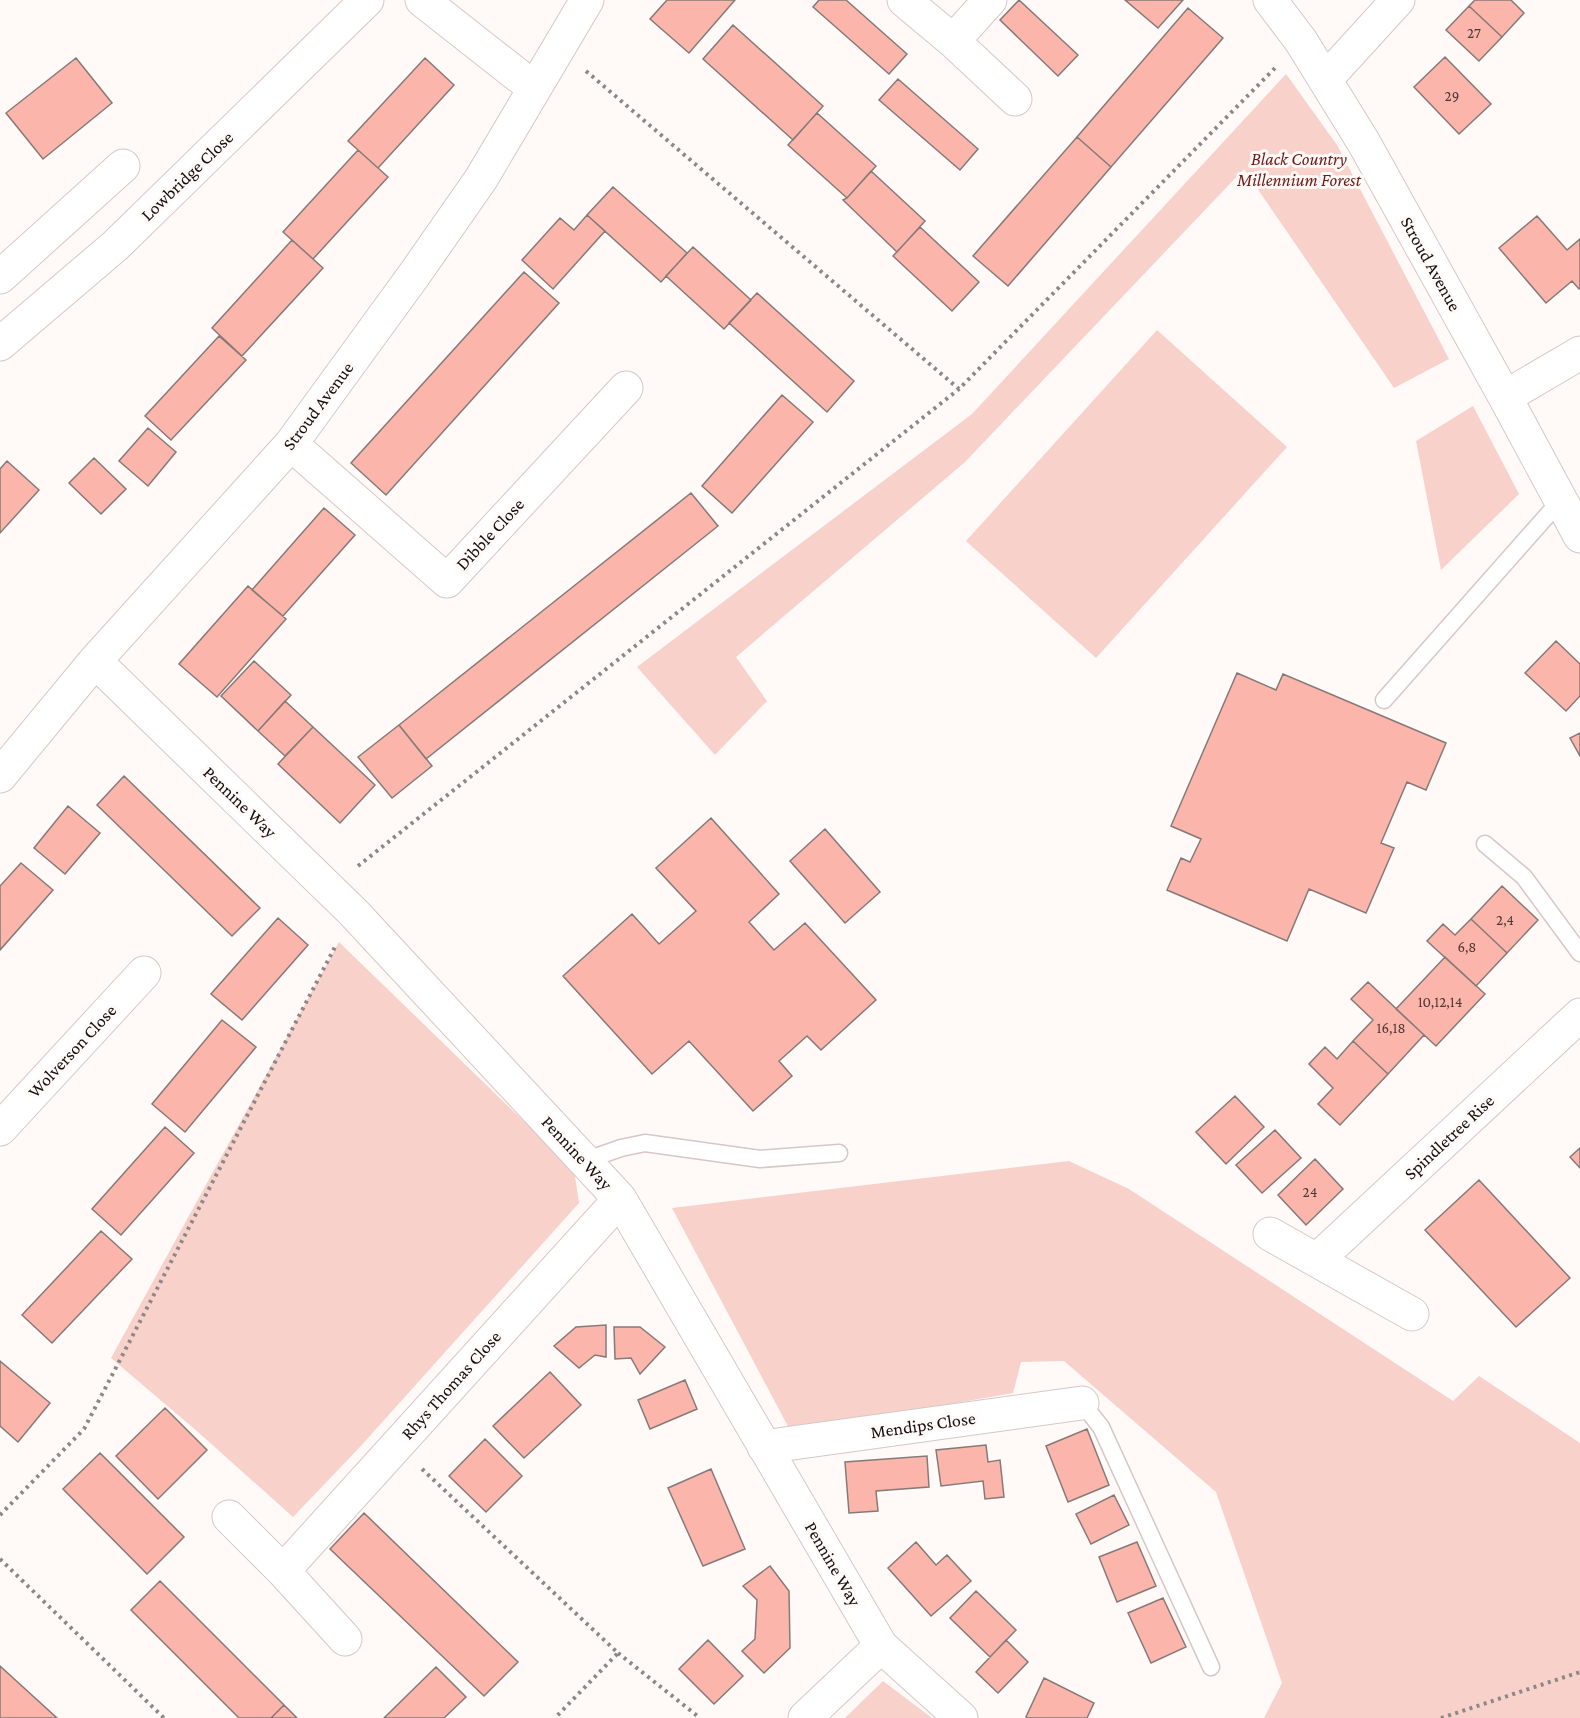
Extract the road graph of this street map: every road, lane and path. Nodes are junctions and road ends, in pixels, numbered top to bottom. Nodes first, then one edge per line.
1 (367, 0) edge
2 (422, 0) edge
3 (587, 0) edge
4 (903, 0) edge
5 (990, 0) edge
6 (1270, 0) edge
7 (1398, 0) edge
8 (952, 41) junction
9 (1301, 41) junction
10 (558, 48) junction
11 (1325, 80) junction
12 (534, 88) junction
13 (1015, 99) dead end
14 (123, 166) dead end
15 (0, 277) edge
16 (0, 344) edge
17 (1580, 353) edge
18 (626, 388) dead end
19 (959, 389) junction
20 (1505, 397) junction
21 (291, 444) junction
22 (1560, 501) junction
23 (1580, 536) edge
24 (95, 661) junction
25 (1384, 700) dead end
26 (0, 776) edge
27 (1485, 844) dead end
28 (330, 889) junction
29 (353, 912) junction
30 (1580, 953) edge
31 (144, 973) dead end
32 (1580, 1015) edge
33 (0, 1129) edge
34 (839, 1153) dead end
35 (584, 1161) junction
36 (620, 1199) junction
37 (1270, 1234) dead end
38 (1318, 1259) junction
39 (1412, 1314) dead end
40 (1082, 1403) joint
41 (396, 1445) junction
42 (764, 1447) junction
43 (0, 1515) edge
44 (229, 1517) dead end
45 (0, 1559) edge
46 (283, 1571) junction
47 (345, 1639) dead end
48 (881, 1646) junction
49 (618, 1653) junction
50 (1211, 1667) dead end
51 (1580, 1672) edge
52 (164, 1718) edge
53 (555, 1718) edge
54 (700, 1718) edge
55 (805, 1718) edge
56 (962, 1718) edge
57 (1441, 1718) edge

1 - 16 street, Lowbridge Close
2 - 12 street
3 - 10 street, Stroud Avenue
4 - 8 street
5 - 8 street
6 - 9 street, Stroud Avenue
7 - 11 street
8 - 13 street
9 - 11 street, Stroud Avenue
9 - 19 path
10 - 12 street, Stroud Avenue
10 - 19 path
11 - 20 street, Stroud Avenue
12 - 21 street, Stroud Avenue
14 - 15 street
17 - 20 street
18 - 21 street, Dibble Close
19 - 28 path
20 - 22 street, Stroud Avenue
21 - 24 street, Stroud Avenue
22 - 23 street, Stroud Avenue
22 - 25 lane
24 - 26 street, Stroud Avenue
24 - 28 street, Pennine Way
27 - 30 lane
28 - 29 street, Pennine Way
29 - 35 street, Pennine Way
29 - 43 path
31 - 33 street, Wolverson Close
32 - 38 street, Spindletree Rise
34 - 35 lane
35 - 36 street, Pennine Way
36 - 41 street, Rhys Thomas Close
36 - 42 street, Pennine Way
37 - 38 street
38 - 39 street
40 - 42 street, Mendips Close
40 - 50 lane
41 - 46 street, Rhys Thomas Close
41 - 49 path
42 - 48 street, Pennine Way
44 - 46 street
45 - 52 path
46 - 47 street
48 - 55 street
48 - 56 street, Pennine Way
49 - 53 path
49 - 54 path
51 - 57 path

